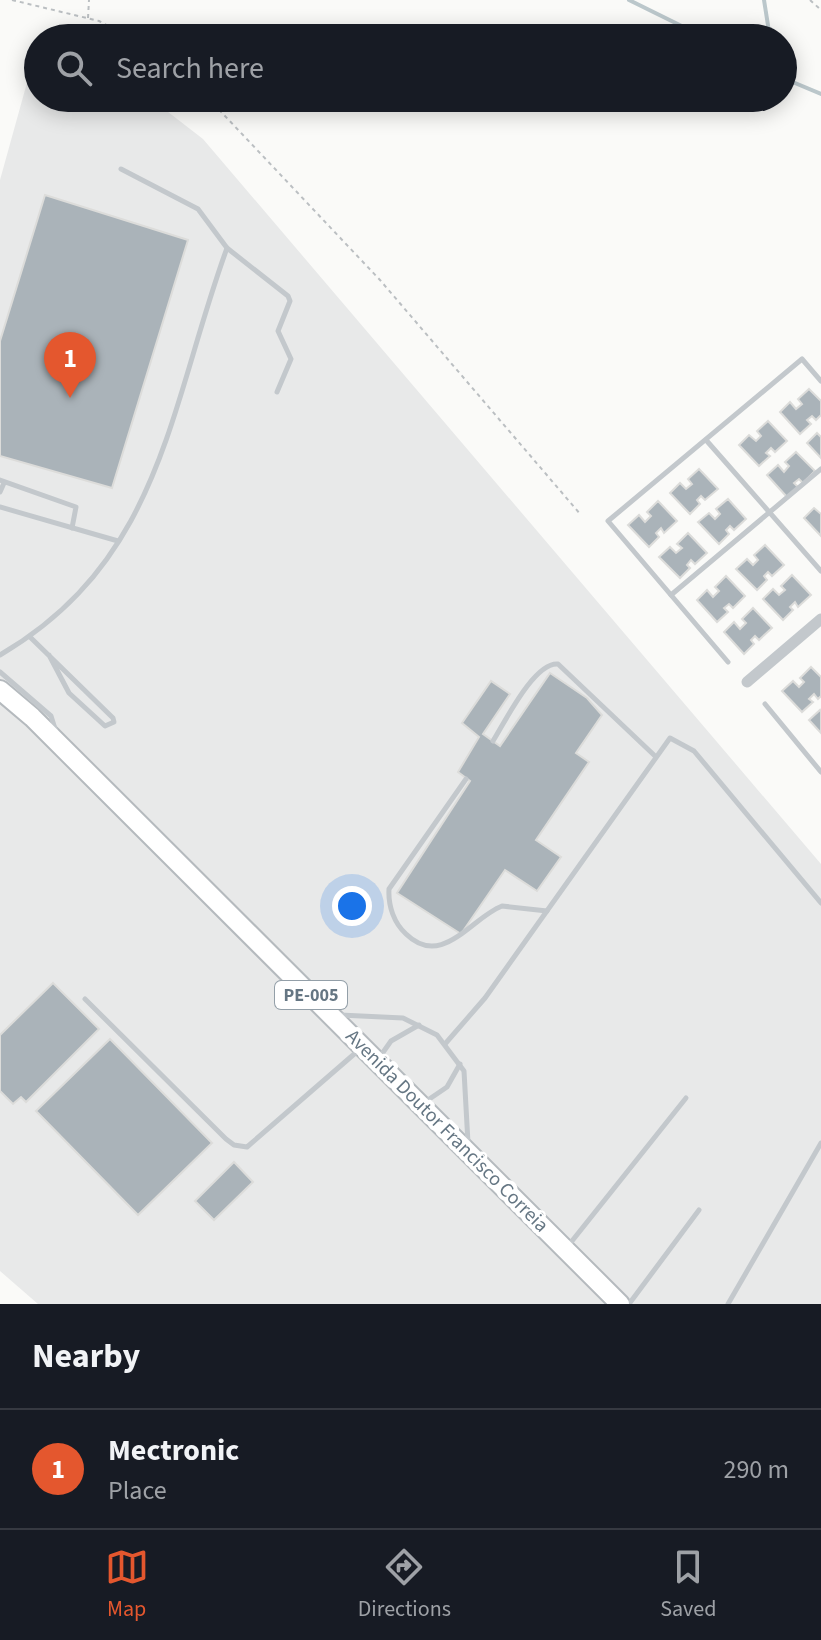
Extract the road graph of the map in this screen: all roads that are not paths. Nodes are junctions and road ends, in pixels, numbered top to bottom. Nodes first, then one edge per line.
1 (121, 169) dead end
2 (227, 248) junction
3 (821, 381) edge
4 (277, 392) dead end
5 (706, 440) junction
6 (821, 469) edge
7 (2, 482) edge
8 (0, 492) edge
9 (0, 507) edge
10 (769, 513) junction
11 (72, 528) junction
12 (119, 542) junction
13 (821, 571) edge
14 (671, 595) junction
15 (821, 619) edge
16 (30, 637) junction
17 (0, 655) edge
18 (49, 655) junction
19 (728, 662) dead end
20 (0, 672) edge
21 (747, 682) dead end
22 (0, 690) edge
23 (765, 704) dead end
24 (55, 741) junction
25 (493, 741) dead end
26 (655, 756) junction
27 (821, 772) edge
28 (466, 779) dead end
29 (821, 903) edge
30 (547, 911) junction
31 (85, 999) dead end
32 (331, 1015) junction
33 (420, 1025) junction
34 (445, 1044) junction
35 (362, 1046) junction
36 (377, 1062) junction
37 (460, 1063) junction
38 (686, 1098) dead end
39 (420, 1104) junction
40 (821, 1143) edge
41 (468, 1152) junction
42 (699, 1210) dead end
43 (565, 1250) junction
44 (620, 1304) edge
45 (629, 1304) edge
46 (728, 1304) edge

1 - 2 lane
2 - 4 lane
2 - 12 lane
3 - 5 lane
5 - 10 lane
5 - 14 lane
6 - 10 lane
7 - 8 lane
7 - 11 lane
9 - 11 lane
10 - 13 lane
10 - 14 lane
11 - 12 lane
12 - 16 lane
14 - 19 lane
15 - 21 street
16 - 17 lane
16 - 18 lane
18 - 18 lane
20 - 24 lane
22 - 24 main road, Avenida Doutor Francisco Correia / PE-005
23 - 27 lane
24 - 32 main road, Avenida Doutor Francisco Correia / PE-005
25 - 26 lane
26 - 29 lane
26 - 30 lane
28 - 30 lane
30 - 34 lane
31 - 35 lane
32 - 33 lane
32 - 35 main road, Avenida Doutor Francisco Correia / PE-005
33 - 34 lane
33 - 36 lane
34 - 37 lane
35 - 36 main road, Avenida Doutor Francisco Correia / PE-005
36 - 39 main road, Avenida Doutor Francisco Correia / PE-005
37 - 39 lane
37 - 41 lane
38 - 43 lane
39 - 41 main road, Avenida Doutor Francisco Correia / PE-005
40 - 46 lane
41 - 43 main road, Avenida Doutor Francisco Correia / PE-005
42 - 45 lane
43 - 44 main road, Avenida Doutor Francisco Correia / PE-005

